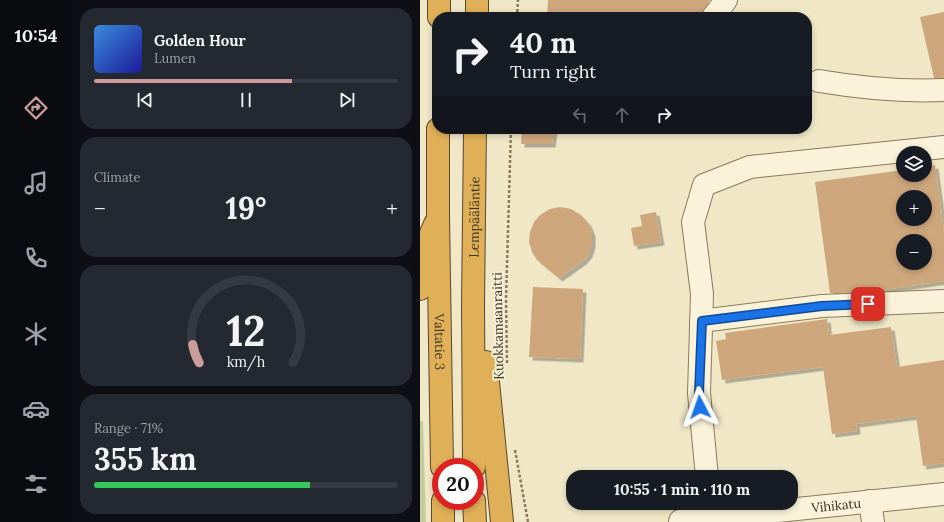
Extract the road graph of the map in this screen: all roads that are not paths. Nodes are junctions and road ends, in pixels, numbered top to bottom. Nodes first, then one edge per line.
1 (439, 0) edge
2 (477, 0) edge
3 (726, 0) edge
4 (439, 12) edge
5 (477, 12) edge
6 (717, 12) edge
7 (820, 81) dead end
8 (944, 90) edge
9 (438, 134) edge
10 (475, 134) edge
11 (944, 147) edge
12 (438, 217) junction
13 (420, 289) edge
14 (944, 301) edge
15 (473, 306) junction
16 (702, 321) junction
17 (442, 458) edge
18 (474, 458) edge
19 (706, 470) edge
20 (944, 494) edge
21 (870, 501) junction
22 (443, 510) edge
23 (474, 510) edge
24 (710, 514) edge
25 (680, 521) dead end
26 (443, 522) edge
27 (475, 522) edge
28 (502, 522) edge
29 (873, 522) edge

1 - 4 highway
2 - 5 highway
3 - 6 street
7 - 8 street
9 - 12 highway
10 - 15 highway, Lempääläntie
11 - 16 street
12 - 13 highway
12 - 17 highway, Valtatie 3
14 - 16 street
15 - 18 highway
15 - 28 highway
16 - 19 street
20 - 21 street, Vihikatu
21 - 24 street, Vihikatu
21 - 29 street
22 - 26 highway
23 - 27 highway
24 - 25 street, Vihikatu

